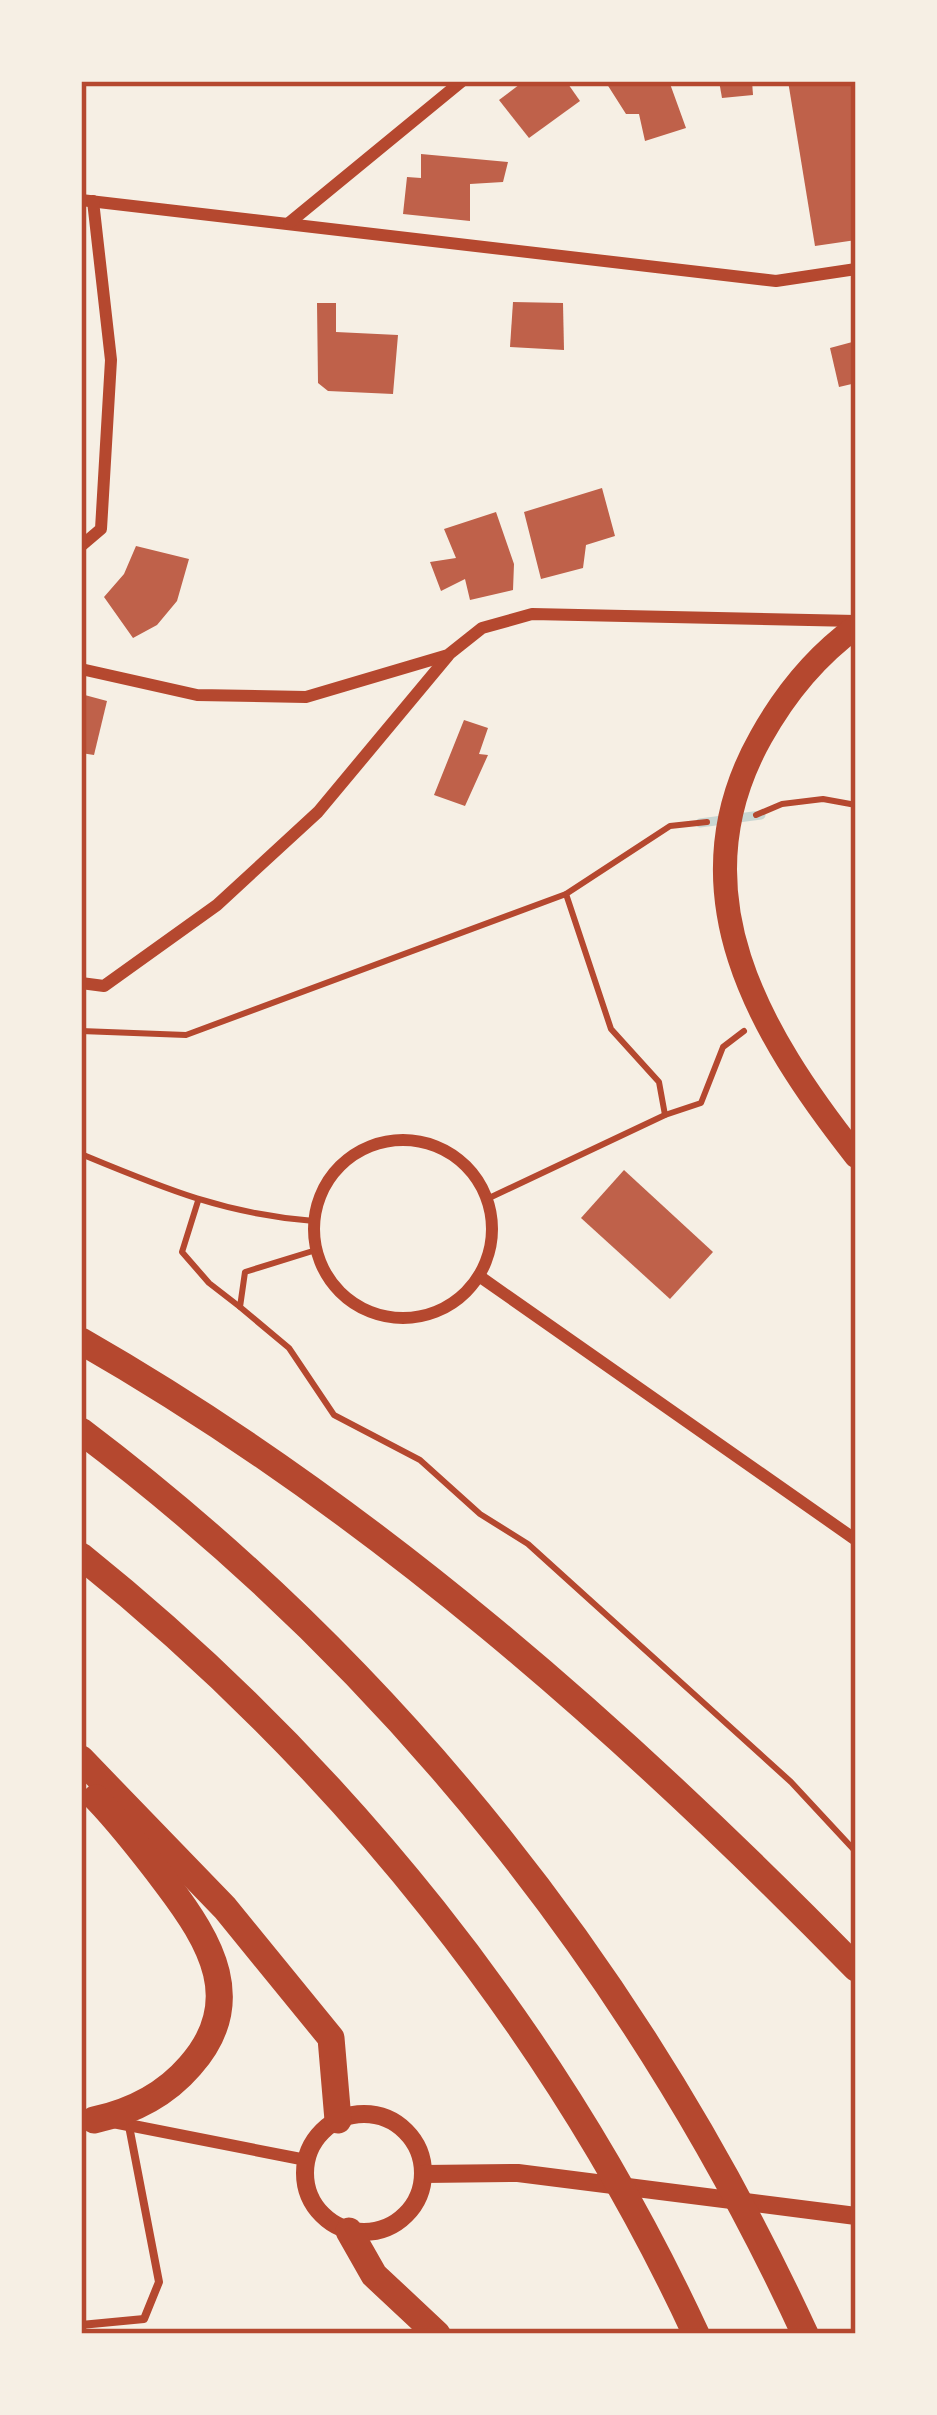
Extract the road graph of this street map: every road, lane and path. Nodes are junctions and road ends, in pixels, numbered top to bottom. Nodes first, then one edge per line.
1 (462, 81) edge
2 (87, 200) edge
3 (289, 223) junction
4 (856, 269) edge
5 (81, 546) edge
6 (856, 624) edge
7 (448, 655) junction
8 (81, 669) edge
9 (856, 805) edge
10 (748, 817) dead end
11 (711, 822) dead end
12 (566, 894) junction
13 (81, 983) edge
14 (761, 1018) junction
15 (81, 1030) edge
16 (665, 1115) junction
17 (81, 1154) edge
18 (856, 1156) edge
19 (487, 1199) junction
20 (198, 1201) junction
21 (314, 1221) junction
22 (316, 1250) junction
23 (479, 1276) junction
24 (240, 1307) junction
25 (81, 1341) edge
26 (81, 1431) edge
27 (856, 1540) edge
28 (81, 1556) edge
29 (81, 1759) edge
30 (81, 1782) edge
31 (856, 1852) edge
32 (856, 1968) edge
33 (88, 2119) edge
34 (338, 2120) junction
35 (128, 2124) junction
36 (306, 2160) junction
37 (424, 2174) junction
38 (849, 2215) edge
39 (349, 2230) junction
40 (81, 2325) edge
41 (436, 2334) edge
42 (696, 2334) edge
43 (805, 2334) edge

1 - 3 street
2 - 3 street
2 - 5 street
3 - 4 street
6 - 7 street
6 - 14 main road
7 - 8 street
7 - 13 street
9 - 10 path
11 - 12 path
12 - 15 path
12 - 16 path
14 - 16 path
14 - 18 main road
16 - 19 path
17 - 20 path
19 - 21 street
19 - 23 street
20 - 21 path
20 - 24 path
21 - 22 street
22 - 23 street
22 - 24 path
23 - 27 street
24 - 31 path
25 - 32 highway
26 - 43 highway
28 - 42 highway
29 - 34 highway
30 - 33 highway
33 - 35 street
34 - 36 street
34 - 37 street
35 - 36 street
35 - 40 lane
36 - 39 street
37 - 38 street
37 - 39 street
39 - 41 highway

